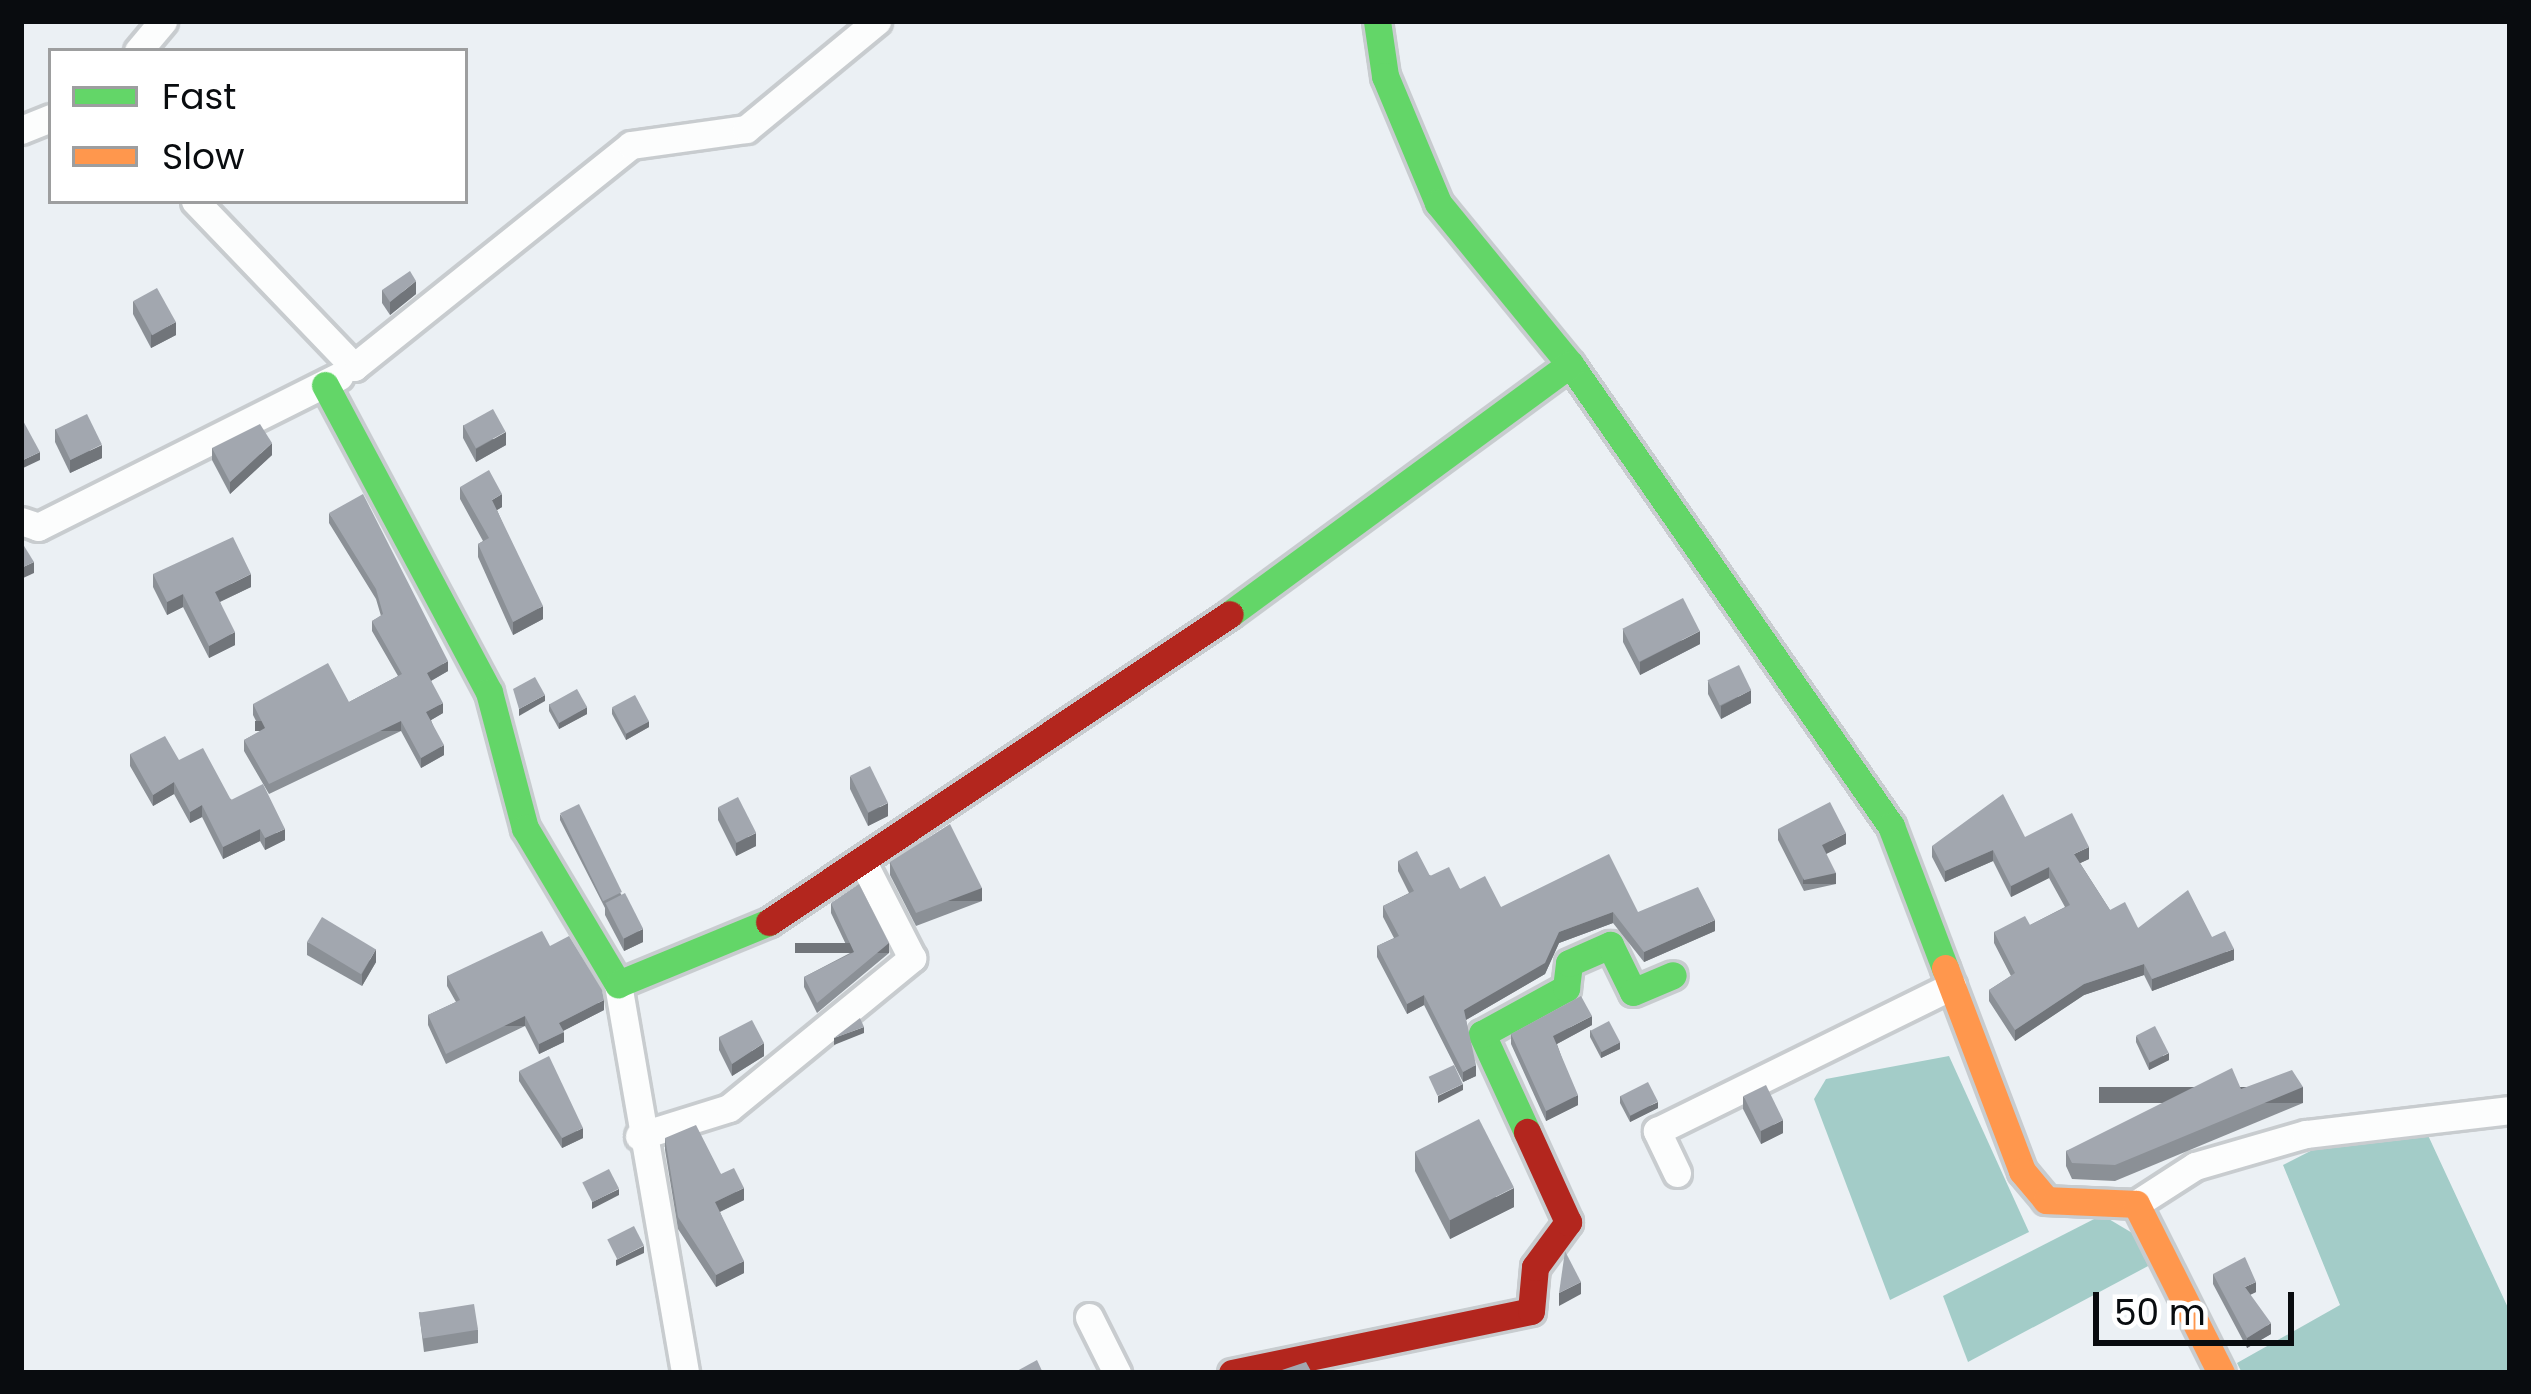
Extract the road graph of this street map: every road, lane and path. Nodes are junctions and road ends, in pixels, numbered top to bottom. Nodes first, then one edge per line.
1 (163, 21) edge
2 (877, 21) edge
3 (1377, 21) edge
4 (140, 48) edge
5 (198, 204) edge
6 (1570, 364) junction
7 (354, 367) junction
8 (325, 385) junction
9 (21, 521) edge
10 (864, 863) junction
11 (1673, 975) dead end
12 (618, 983) junction
13 (1952, 986) junction
14 (2510, 1110) edge
15 (639, 1136) junction
16 (1677, 1173) dead end
17 (2136, 1204) junction
18 (1089, 1317) dead end
19 (685, 1373) edge
20 (1117, 1373) edge
21 (1232, 1373) edge
22 (2222, 1373) edge

1 - 4 street
2 - 7 street
3 - 6 street
5 - 7 street
6 - 10 street
6 - 13 street
7 - 8 street
8 - 9 street
8 - 12 street
10 - 12 street
10 - 15 street
11 - 21 street
12 - 15 street
13 - 16 street
13 - 17 street
14 - 17 street
15 - 19 street
17 - 22 street
18 - 20 street

